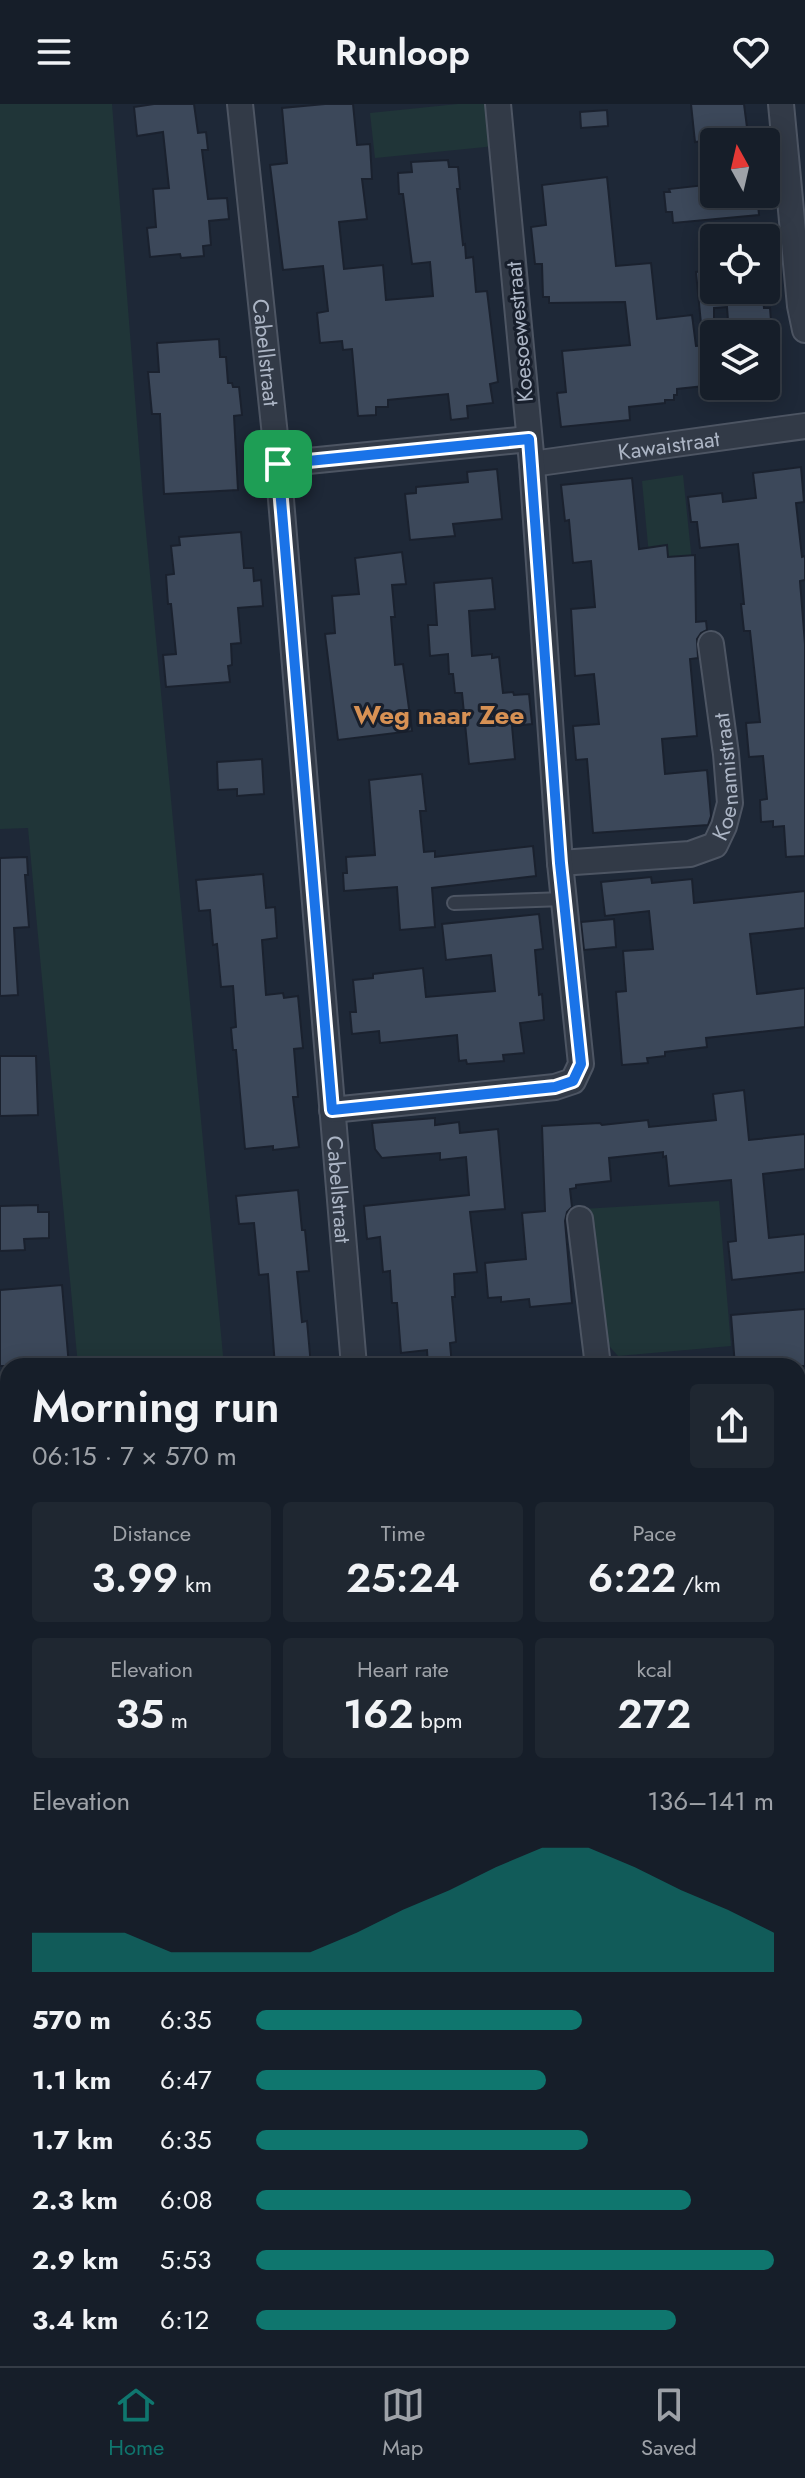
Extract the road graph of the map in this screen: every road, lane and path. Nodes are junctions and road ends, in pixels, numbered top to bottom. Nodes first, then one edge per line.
1 (240, 104) edge
2 (498, 104) edge
3 (781, 104) edge
4 (805, 330) edge
5 (805, 426) edge
6 (529, 439) junction
7 (278, 464) junction
8 (532, 464) junction
9 (711, 644) dead end
10 (560, 863) junction
11 (564, 899) junction
12 (454, 903) dead end
13 (332, 1110) junction
14 (580, 1219) dead end
15 (353, 1358) edge
16 (597, 1358) edge

1 - 7 street, Cabellstraat
2 - 6 street, Koesoewestraat
3 - 4 street
5 - 8 street, Kawaistraat
6 - 7 street
6 - 8 street, Koesoewestraat
7 - 13 street, Cabellstraat
8 - 10 street, Koesoewestraat
9 - 10 street, Koenamistraat
10 - 11 street, Koesoewestraat
11 - 12 lane
11 - 13 street, Koesoewestraat
13 - 15 street, Cabellstraat
14 - 16 street

